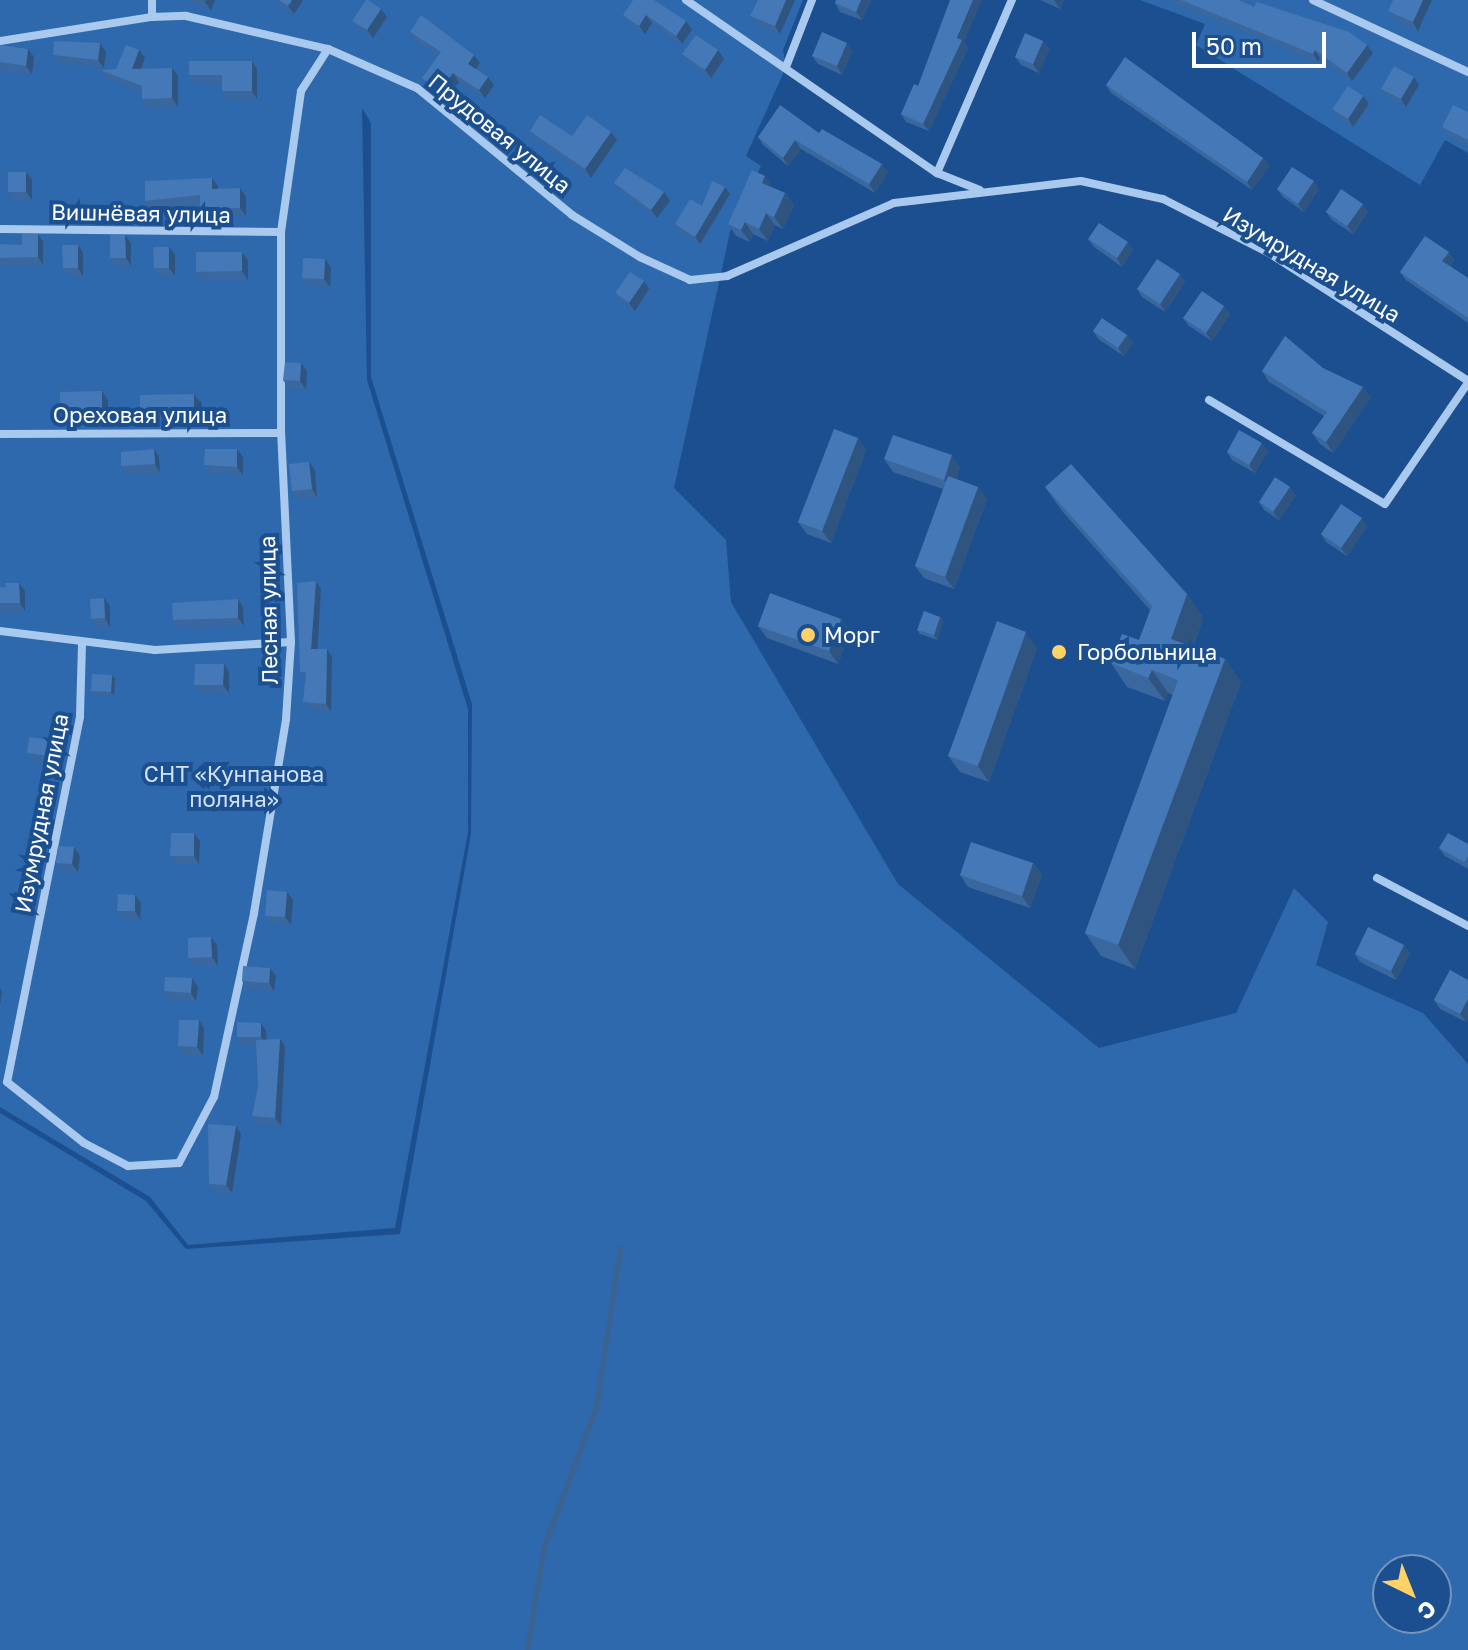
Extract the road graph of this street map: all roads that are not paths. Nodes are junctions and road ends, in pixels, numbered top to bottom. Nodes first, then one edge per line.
1 (152, 0) edge
2 (686, 0) edge
3 (812, 0) edge
4 (1012, 0) edge
5 (1313, 0) edge
6 (152, 17) junction
7 (0, 41) edge
8 (328, 49) junction
9 (786, 67) junction
10 (1468, 72) edge
11 (937, 173) junction
12 (981, 191) junction
13 (0, 229) edge
14 (281, 232) junction
15 (1468, 382) edge
16 (1209, 400) dead end
17 (281, 433) junction
18 (0, 434) edge
19 (0, 631) edge
20 (291, 642) junction
21 (82, 644) junction
22 (1377, 878) dead end
23 (1468, 926) edge
24 (7, 1082) joint

1 - 6 street
2 - 9 street, Изумрудная улица
3 - 9 street
4 - 11 street
5 - 10 street
6 - 7 street, Прудовая улица
6 - 8 street, Прудовая улица
8 - 12 street, Прудовая улица
8 - 14 street, Лесная улица
9 - 11 street, Изумрудная улица
11 - 12 street, Изумрудная улица
12 - 15 street, Изумрудная улица
13 - 14 street, Вишнёвая улица
14 - 17 street, Лесная улица
15 - 16 street, Изумрудная улица
17 - 18 street, Ореховая улица
17 - 20 street, Лесная улица
19 - 21 street
20 - 21 street
20 - 24 street, Лесная улица
21 - 24 street, Изумрудная улица
22 - 23 street

